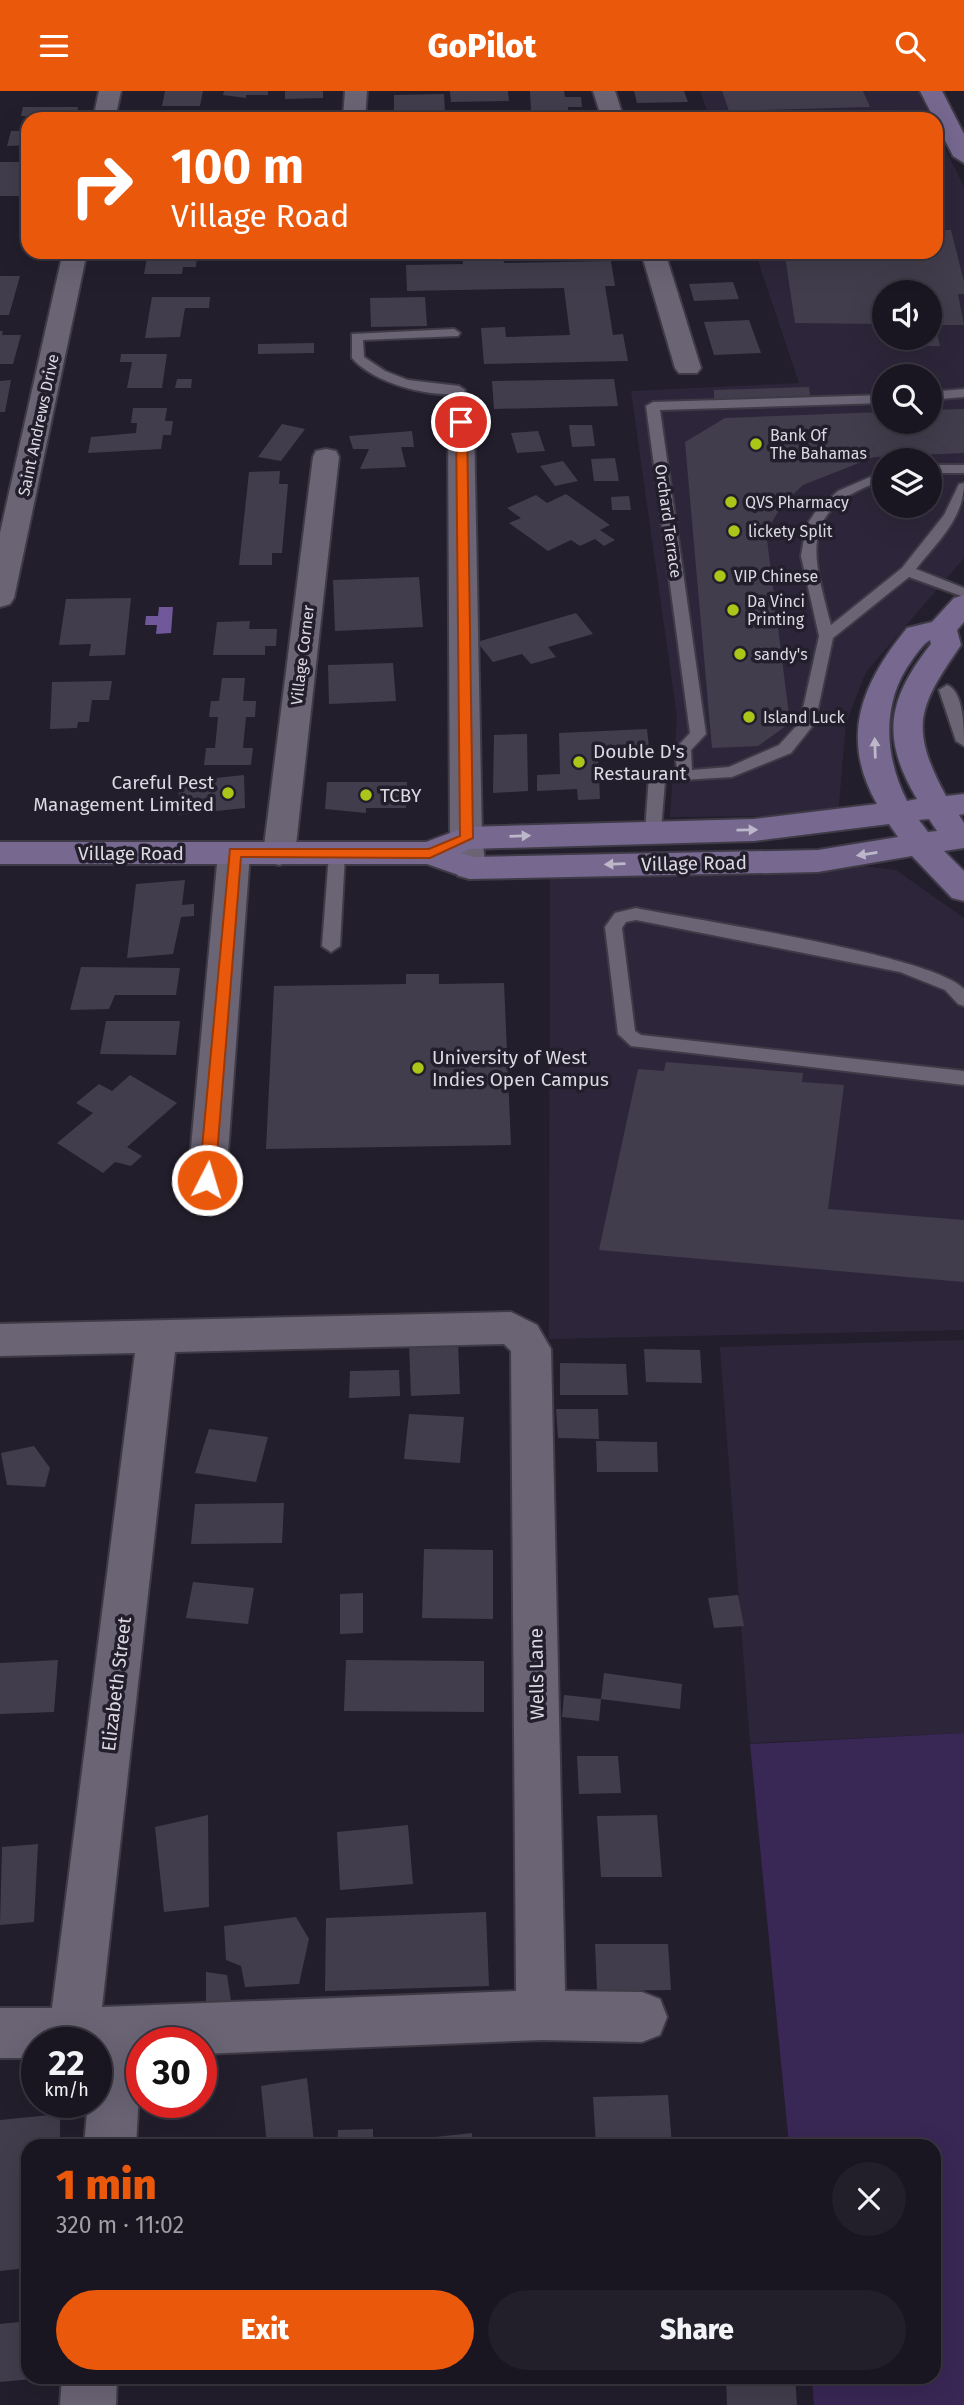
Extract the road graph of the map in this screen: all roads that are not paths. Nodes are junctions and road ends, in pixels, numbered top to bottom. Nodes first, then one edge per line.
1 (110, 91) edge
2 (356, 91) edge
3 (604, 91) edge
4 (931, 91) edge
5 (106, 112) edge
6 (354, 112) edge
7 (611, 112) edge
8 (942, 112) edge
9 (943, 115) edge
10 (964, 156) edge
11 (73, 259) edge
12 (655, 259) edge
13 (454, 333) dead end
14 (688, 368) dead end
15 (459, 390) dead end
16 (964, 393) edge
17 (942, 395) edge
18 (872, 399) edge
19 (461, 422) dead end
20 (326, 457) dead end
21 (942, 469) edge
22 (964, 469) edge
23 (872, 480) edge
24 (964, 487) edge
25 (907, 571) junction
26 (1, 586) edge
27 (964, 593) edge
28 (964, 604) edge
29 (942, 629) junction
30 (827, 636) junction
31 (935, 683) junction
32 (964, 689) edge
33 (964, 741) edge
34 (685, 776) junction
35 (950, 805) edge
36 (897, 812) junction
37 (653, 831) junction
38 (962, 840) edge
39 (920, 845) junction
40 (0, 853) edge
41 (234, 853) junction
42 (468, 853) junction
43 (279, 854) junction
44 (337, 854) junction
45 (964, 890) edge
46 (331, 946) dead end
47 (964, 1000) edge
48 (964, 1078) edge
49 (207, 1180) dead end
50 (157, 1336) junction
51 (0, 1340) edge
52 (541, 2015) junction
53 (642, 2017) dead end
54 (97, 2027) edge
55 (112, 2030) edge
56 (0, 2033) edge
57 (21, 2033) edge
58 (107, 2118) edge
59 (109, 2139) edge
60 (90, 2384) edge
61 (88, 2405) edge

1 - 5 street
2 - 6 street
3 - 7 street
4 - 8 main road
9 - 10 main road
11 - 26 street, Saint Andrews Drive
12 - 14 street
13 - 15 lane
16 - 17 lane
18 - 34 lane, Orchard Terrace
19 - 42 street
20 - 43 street, Village Corner
21 - 22 lane
23 - 30 lane
24 - 25 lane
25 - 27 lane
25 - 30 lane
28 - 29 main road
29 - 31 main road
36 -> 29 main road
30 - 34 lane
31 - 32 lane
31 - 33 lane
31 - 35 main road
34 - 37 lane
35 - 36 main road, Village Road
35 - 38 main road
37 -> 36 main road, Village Road
36 - 39 main road
42 -> 37 main road, Village Road
38 - 39 main road, Village Road
39 -> 42 main road, Village Road
39 - 45 main road
40 - 41 main road, Village Road
41 - 43 main road, Village Road
41 - 49 street
42 - 44 main road, Village Road
43 - 44 main road, Village Road
44 - 46 lane
47 - 48 lane
50 - 51 street
50 - 52 street, Wells Lane
50 - 54 street, Elizabeth Street
52 - 53 street
52 - 55 street
56 - 57 street
58 - 59 street, Elizabeth Street
60 - 61 street

